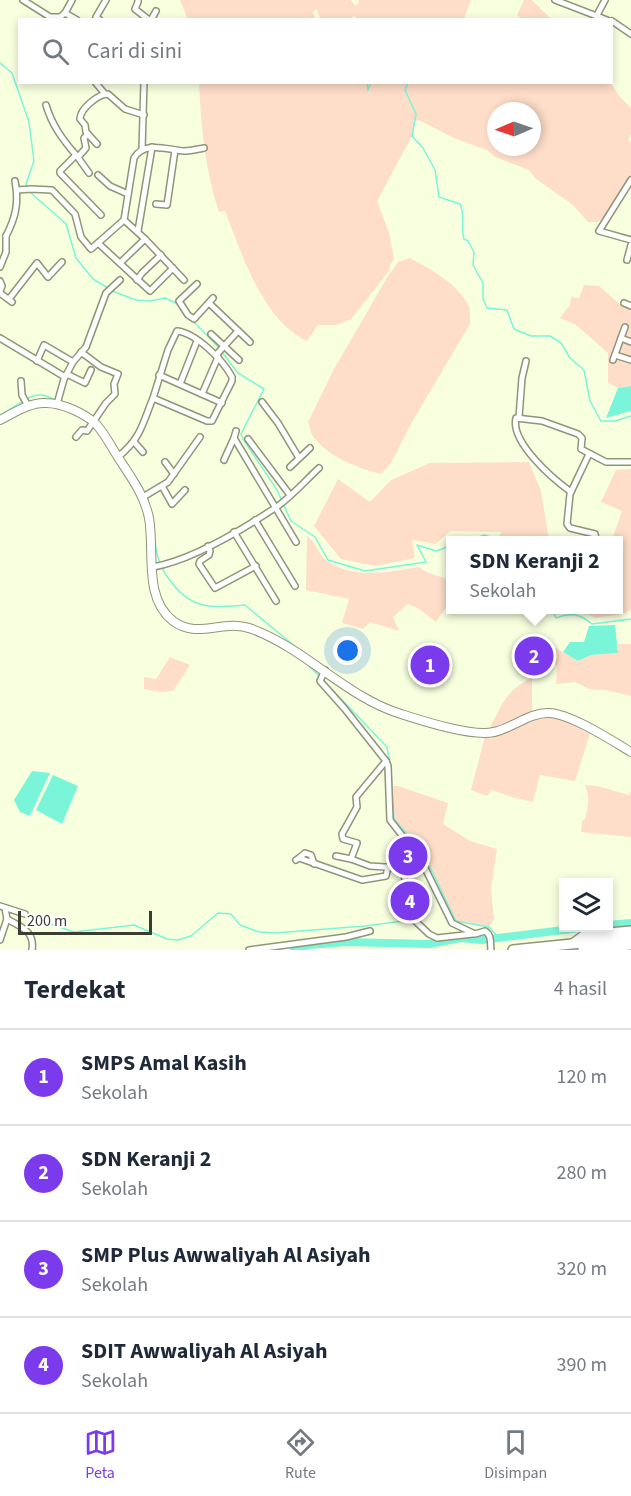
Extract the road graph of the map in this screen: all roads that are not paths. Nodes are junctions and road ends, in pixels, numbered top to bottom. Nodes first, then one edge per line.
1 (23, 0) edge
2 (72, 0) edge
3 (106, 0) edge
4 (138, 0) edge
5 (555, 0) edge
6 (605, 0) edge
7 (563, 2) edge
8 (156, 11) dead end
9 (65, 13) junction
10 (597, 15) junction
11 (73, 18) edge
12 (98, 18) edge
13 (147, 18) edge
14 (151, 18) edge
15 (603, 18) edge
16 (613, 22) edge
17 (631, 34) edge
18 (97, 84) edge
19 (144, 84) edge
20 (105, 94) junction
21 (46, 105) dead end
22 (144, 116) junction
23 (88, 134) junction
24 (97, 144) dead end
25 (152, 147) junction
26 (204, 148) dead end
27 (142, 150) junction
28 (174, 150) junction
29 (77, 156) junction
30 (89, 172) dead end
31 (98, 175) dead end
32 (631, 180) edge
33 (15, 181) dead end
34 (17, 190) junction
35 (128, 194) junction
36 (156, 204) dead end
37 (101, 214) dead end
38 (124, 220) junction
39 (138, 231) junction
40 (3, 236) edge
41 (145, 239) junction
42 (631, 242) edge
43 (98, 243) junction
44 (161, 255) junction
45 (627, 260) dead end
46 (62, 262) dead end
47 (120, 263) junction
48 (0, 267) edge
49 (173, 268) junction
50 (120, 280) dead end
51 (137, 280) junction
52 (184, 280) dead end
53 (0, 281) edge
54 (197, 284) dead end
55 (0, 292) edge
56 (624, 303) dead end
57 (631, 306) edge
58 (625, 327) dead end
59 (238, 331) junction
60 (211, 334) dead end
61 (0, 338) edge
62 (621, 338) junction
63 (197, 341) junction
64 (250, 342) dead end
65 (631, 342) edge
66 (81, 352) junction
67 (219, 352) junction
68 (239, 360) dead end
69 (631, 360) edge
70 (37, 361) junction
71 (526, 361) dead end
72 (73, 362) junction
73 (91, 370) dead end
74 (159, 375) junction
75 (66, 376) junction
76 (21, 381) dead end
77 (180, 384) junction
78 (202, 394) junction
79 (153, 398) junction
80 (58, 401) junction
81 (26, 402) junction
82 (262, 402) dead end
83 (222, 403) junction
84 (519, 417) junction
85 (94, 419) junction
86 (0, 420) edge
87 (76, 437) dead end
88 (200, 437) dead end
89 (248, 439) dead end
90 (135, 443) junction
91 (310, 448) dead end
92 (142, 452) dead end
93 (589, 454) junction
94 (119, 456) junction
95 (299, 458) junction
96 (224, 460) dead end
97 (165, 462) dead end
98 (631, 462) edge
99 (290, 467) dead end
100 (320, 468) dead end
101 (174, 474) junction
102 (162, 486) junction
103 (185, 490) dead end
104 (571, 492) junction
105 (145, 496) junction
106 (288, 497) junction
107 (277, 506) junction
108 (255, 520) junction
109 (234, 532) junction
110 (595, 536) edge
111 (296, 542) dead end
112 (208, 546) junction
113 (256, 566) junction
114 (155, 567) junction
115 (295, 586) dead end
116 (276, 601) dead end
117 (322, 675) junction
118 (631, 752) edge
119 (386, 761) junction
120 (298, 859) dead end
121 (351, 859) junction
122 (388, 867) junction
123 (339, 871) junction
124 (5, 911) edge
125 (25, 914) dead end
126 (452, 923) junction
127 (370, 931) dead end
128 (631, 931) edge
129 (475, 934) junction
130 (454, 936) junction
131 (631, 938) edge
132 (0, 940) edge
133 (592, 945) junction
134 (491, 947) edge
135 (631, 947) edge
136 (559, 948) edge
137 (575, 948) edge
138 (270, 949) edge
139 (32, 950) edge
140 (249, 950) edge
141 (513, 950) edge
142 (615, 950) edge

1 - 9 street
2 - 9 street
3 - 12 street
4 - 13 street
5 - 7 street
6 - 10 street
7 - 10 street
8 - 14 street
9 - 11 street
10 - 15 street
16 - 17 street
18 - 20 street
19 - 22 street
20 - 22 street
20 - 23 street
21 - 29 street
22 - 27 street
23 - 24 street
23 - 29 street
25 - 27 street
25 - 28 street
25 - 39 street
26 - 28 street
27 - 35 street
28 - 36 street
29 - 30 street
29 - 37 street
31 - 35 street
32 - 42 street
33 - 34 street
34 - 40 street
34 - 43 street
35 - 38 street
38 - 39 street
38 - 43 street
39 - 41 street
40 - 48 street
41 - 44 street
41 - 47 street
42 - 45 street
43 - 47 street
44 - 49 street
44 - 51 street
46 - 55 street
47 - 51 street
49 - 51 street
49 - 52 street
50 - 66 street
53 - 55 street
54 - 59 street
56 - 57 street
58 - 62 street
59 - 64 street
59 - 67 street
60 - 67 street
61 - 70 street
62 - 65 street
62 - 69 street
63 - 67 street
63 - 74 street
63 - 77 street
66 - 72 street
66 - 85 street
67 - 68 street
67 - 78 street
67 - 83 street
70 - 72 street
70 - 75 street
71 - 84 street
72 - 75 street
73 - 75 street
74 - 77 street
74 - 79 street
75 - 80 street
76 - 81 street
77 - 78 street
78 - 83 street
79 - 83 street
79 - 90 street
80 - 81 main road
80 - 85 main road
81 - 86 main road
82 - 95 street
84 - 93 street
84 - 104 street
85 - 87 street
85 - 94 main road
88 - 101 street
89 - 106 street
90 - 92 street
90 - 94 street
91 - 95 street
93 - 98 street
93 - 104 street
94 - 105 main road
95 - 99 street
96 - 107 street
97 - 101 street
100 - 106 street
101 - 102 street
102 - 103 street
102 - 105 street
104 - 110 street
105 - 114 main road
106 - 107 street
107 - 108 street
107 - 111 street
108 - 109 street
108 - 115 street
109 - 112 street
109 - 113 street
112 - 113 street
112 - 114 street
113 - 116 street
114 - 117 main road
117 - 118 main road
117 - 119 street
119 - 121 street
119 - 126 street
120 - 123 street
121 - 122 street
121 - 123 street
122 - 123 street
122 - 130 street
124 - 125 street
124 - 132 street
124 - 139 street
126 - 129 street
126 - 130 street
127 - 138 street
128 - 137 highway
129 - 130 street
129 - 134 street
131 - 133 highway
133 - 135 highway
133 - 137 highway
135 - 142 highway
136 - 137 highway
136 - 141 highway
138 - 140 street

